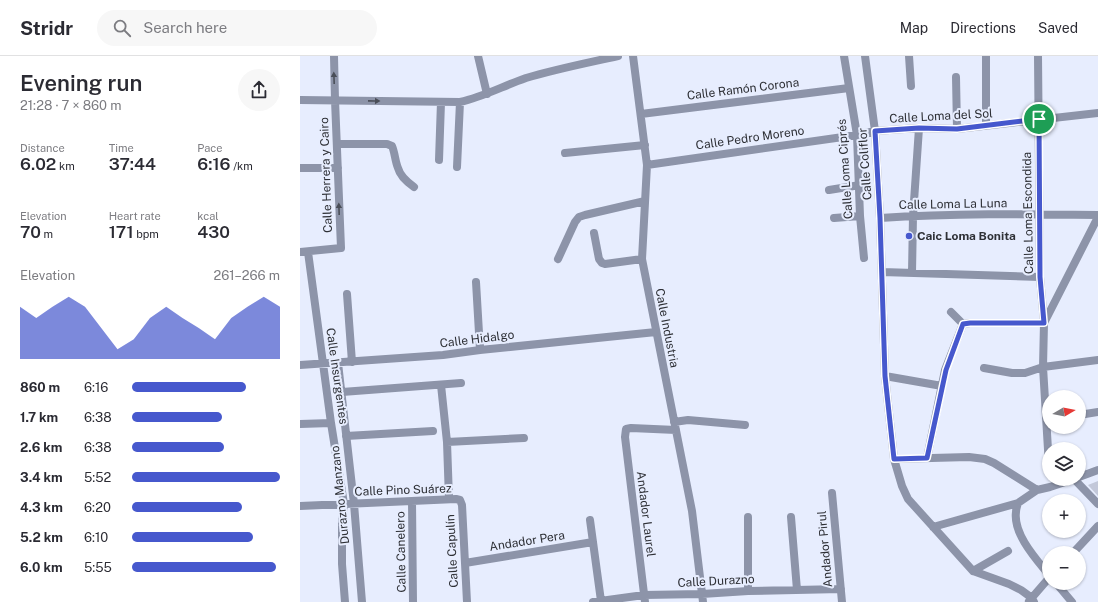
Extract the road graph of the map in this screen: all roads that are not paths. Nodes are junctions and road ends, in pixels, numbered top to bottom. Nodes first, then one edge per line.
1 (334, 56) edge
2 (478, 56) edge
3 (618, 56) edge
4 (633, 56) edge
5 (844, 56) edge
6 (865, 56) edge
7 (909, 56) edge
8 (986, 56) edge
9 (1038, 56) edge
10 (956, 77) dead end
11 (911, 86) dead end
12 (849, 88) junction
13 (487, 94) junction
14 (300, 100) edge
15 (335, 100) junction
16 (441, 102) junction
17 (460, 102) junction
18 (1098, 113) edge
19 (640, 114) junction
20 (1039, 119) junction
21 (986, 126) junction
22 (919, 128) junction
23 (957, 129) junction
24 (875, 131) junction
25 (857, 135) junction
26 (337, 144) junction
27 (645, 145) junction
28 (565, 153) dead end
29 (439, 160) dead end
30 (647, 165) junction
31 (457, 167) dead end
32 (300, 168) edge
33 (338, 168) junction
34 (860, 185) junction
35 (414, 187) dead end
36 (829, 190) dead end
37 (645, 201) junction
38 (1040, 214) junction
39 (860, 216) junction
40 (913, 216) junction
41 (1098, 216) edge
42 (834, 218) dead end
43 (880, 218) junction
44 (594, 233) dead end
45 (304, 252) edge
46 (864, 258) dead end
47 (558, 259) dead end
48 (642, 259) junction
49 (882, 272) junction
50 (912, 273) junction
51 (1040, 277) junction
52 (476, 282) dead end
53 (347, 294) dead end
54 (951, 312) dead end
55 (1044, 323) junction
56 (963, 324) junction
57 (656, 332) junction
58 (480, 350) junction
59 (1098, 360) edge
60 (352, 362) junction
61 (338, 363) junction
62 (323, 364) junction
63 (300, 365) edge
64 (1043, 367) junction
65 (984, 368) dead end
66 (885, 376) junction
67 (461, 383) dead end
68 (441, 385) junction
69 (942, 386) junction
70 (1045, 390) edge
71 (342, 392) junction
72 (1098, 412) edge
73 (1086, 414) edge
74 (331, 423) junction
75 (300, 424) edge
76 (745, 425) dead end
77 (675, 426) junction
78 (433, 431) dead end
79 (346, 436) junction
80 (524, 438) dead end
81 (447, 442) junction
82 (927, 458) junction
83 (894, 459) junction
84 (1098, 470) edge
85 (1086, 474) edge
86 (1044, 486) edge
87 (1081, 486) edge
88 (1037, 490) junction
89 (832, 493) dead end
90 (448, 499) junction
91 (460, 500) joint
92 (412, 501) junction
93 (1018, 503) junction
94 (344, 504) junction
95 (354, 504) junction
96 (1098, 504) edge
97 (300, 506) edge
98 (748, 517) dead end
99 (792, 517) dead end
100 (590, 520) dead end
101 (1098, 526) edge
102 (933, 527) junction
103 (593, 542) junction
104 (1079, 546) edge
105 (1008, 551) dead end
106 (465, 563) junction
107 (1042, 566) edge
108 (973, 571) junction
109 (1042, 587) edge
110 (841, 589) junction
111 (797, 590) junction
112 (1062, 590) edge
113 (748, 591) junction
114 (702, 598) edge
115 (645, 599) edge
116 (1031, 601) edge
117 (345, 602) edge
118 (362, 602) edge
119 (413, 602) edge
120 (466, 602) edge
121 (597, 602) edge
122 (842, 602) edge
123 (1072, 602) edge

15 -> 1 street, Calle Herrera y Cairo
2 - 13 street
3 - 13 street
4 - 19 street, Calle Industria
5 - 12 street, Calle Loma Ciprés
6 - 24 street, Calle Coliflor
7 - 11 street
8 - 21 street
9 - 20 street, Calle Loma Escondida
10 - 23 street
12 - 19 street, Calle Ramón Corona
12 - 25 street, Calle Loma Ciprés
13 - 17 street
14 - 15 street
15 -> 16 street
15 - 26 street, Calle Herrera y Cairo
16 - 17 street
16 - 29 street
17 - 31 street
18 - 20 street, Calle Loma del Sol
19 - 27 street, Calle Industria
20 - 21 street, Calle Loma del Sol
20 - 38 street, Calle Loma Escondida
21 - 23 street, Calle Loma del Sol
22 - 23 street, Calle Loma del Sol
22 - 24 street, Calle Loma del Sol
22 - 40 street
24 - 25 street, Calle Loma del Sol
24 - 43 street, Calle Coliflor
25 - 30 street, Calle Pedro Moreno
25 - 34 street, Calle Loma Ciprés
26 - 33 street, Calle Herrera y Cairo
26 - 35 street
27 - 28 street
27 - 30 street, Calle Industria
30 - 37 street, Calle Industria
32 - 33 street
45 -> 33 street, Calle Herrera y Cairo
34 - 36 street
34 - 39 street, Calle Loma Ciprés
37 - 47 street
37 - 48 street, Calle Industria
38 - 40 street, Calle Loma La Luna
38 - 41 street, Calle Loma La Luna
38 - 51 street, Calle Loma Escondida
39 - 42 street
39 - 46 street, Calle Loma Ciprés
40 - 43 street, Calle Loma La Luna
40 - 50 street
41 - 55 street
43 - 49 street, Calle Coliflor
44 - 48 street
45 - 62 street, Calle Insurgentes
48 - 57 street, Calle Industria
49 - 50 street
49 - 66 street
50 - 51 street
51 - 55 street, Calle Loma Escondida
52 - 58 street
53 - 60 street
54 - 56 street
55 - 56 street
55 - 64 street, Calle Loma Escondida
56 - 69 street
57 - 58 street, Calle Hidalgo
57 - 77 street, Calle Industria
58 - 60 street, Calle Hidalgo
59 - 64 street
60 - 61 street, Calle Hidalgo
61 - 62 street, Calle Hidalgo
61 - 71 street, Durazno Manzano
62 - 63 street, Calle Hidalgo
62 - 74 street, Calle Insurgentes
64 - 65 street
64 - 70 street, Calle Loma Escondida
66 - 69 street
66 - 83 street
67 - 68 street
68 - 71 street
68 - 81 street
69 - 82 street
71 - 79 street, Durazno Manzano
72 - 73 street
74 - 75 street
74 - 94 street, Calle Insurgentes
76 - 77 street
77 - 114 street, Calle Industria
77 - 115 street, Andador Laurel
78 - 79 street
79 - 95 street, Durazno Manzano
80 - 81 street
81 - 90 street
82 - 83 street
82 - 88 street
83 - 102 street
84 - 85 street
86 - 88 street
87 - 96 street
88 - 93 street
89 - 110 street, Andador Pirul
90 - 91 street, Calle Pino Suárez
90 - 92 street, Calle Pino Suárez
91 - 106 street, Calle Capulín
92 - 95 street, Calle Pino Suárez
92 - 119 street, Calle Canelero
93 - 102 street
93 - 107 street
94 - 95 street, Calle Pino Suárez
94 - 97 street, Calle Pino Suárez
94 - 117 street, Calle Insurgentes
95 - 118 street, Durazno Manzano
98 - 113 street
99 - 111 street
100 - 103 street
101 - 104 street
102 - 108 street
103 - 106 street, Andador Pera
103 - 121 street
105 - 108 street
106 - 120 street, Calle Capulín
108 - 116 street
109 - 116 street
110 - 111 street, Calle Durazno
110 - 122 street, Andador Pirul
111 - 113 street, Calle Durazno
112 - 123 street
113 - 114 street, Calle Durazno
114 - 115 street, Calle Durazno
115 - 121 street, Calle Durazno

